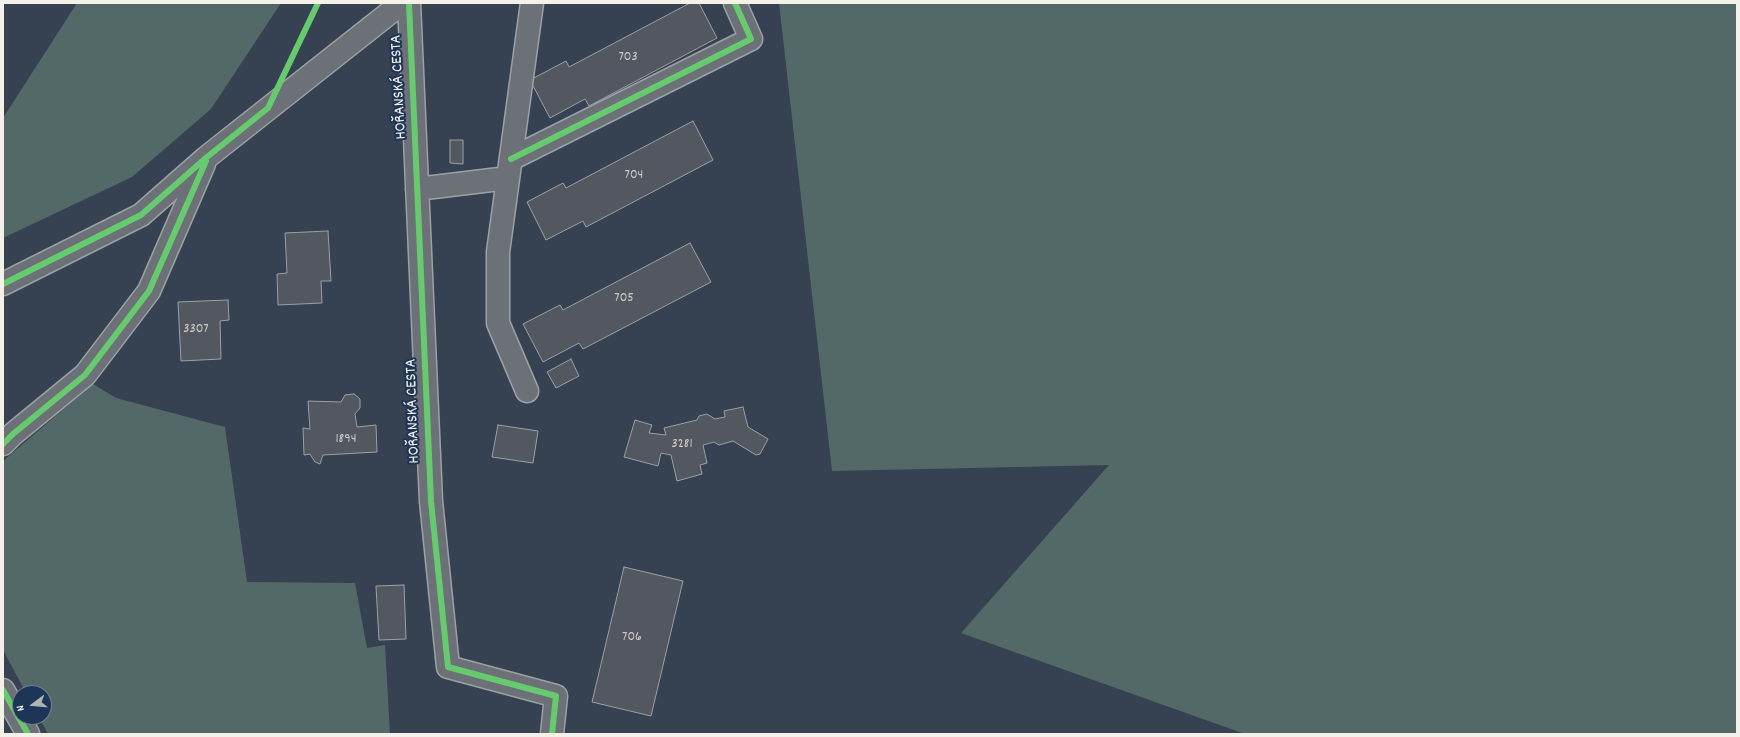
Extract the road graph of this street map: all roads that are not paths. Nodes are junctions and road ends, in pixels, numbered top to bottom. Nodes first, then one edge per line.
1 (402, 3) edge
2 (409, 3) edge
3 (532, 3) edge
4 (734, 3) edge
5 (207, 157) junction
6 (510, 169) junction
7 (417, 189) junction
8 (3, 284) edge
9 (527, 391) dead end
10 (3, 444) edge
11 (3, 690) edge
12 (28, 734) edge
13 (552, 734) edge

1 - 5 street, HOŘANSKÁ CESTA
2 - 7 street, HOŘANSKÁ CESTA
3 - 6 street
4 - 6 street
5 - 8 street
5 - 10 street, HOŘANSKÁ CESTA
6 - 7 street
6 - 9 street
7 - 13 street, HOŘANSKÁ CESTA
11 - 12 street

